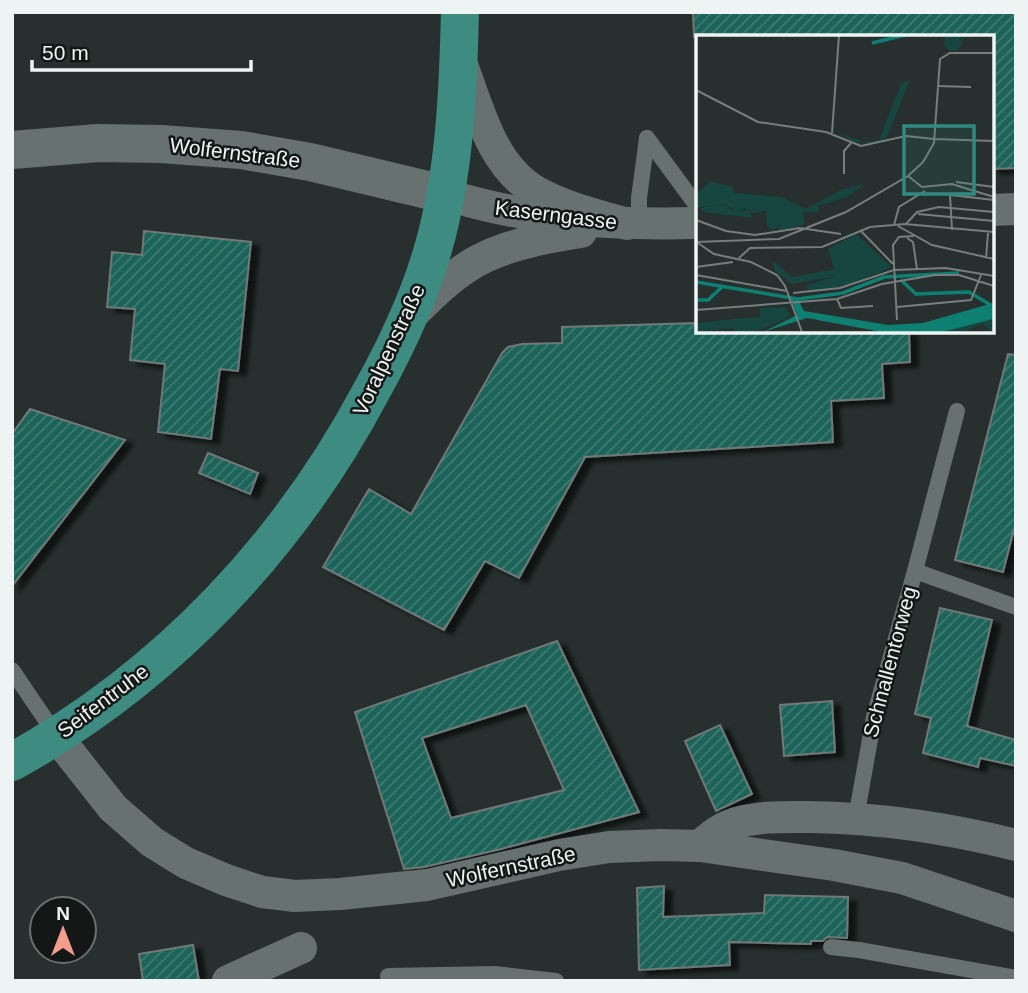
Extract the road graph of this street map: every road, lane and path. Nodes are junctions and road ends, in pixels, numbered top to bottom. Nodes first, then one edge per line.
1 (460, 12) edge
2 (459, 56) junction
3 (17, 149) edge
4 (444, 194) junction
5 (696, 205) edge
6 (993, 209) edge
7 (1016, 209) edge
8 (696, 223) edge
9 (633, 224) junction
10 (408, 319) junction
11 (957, 411) dead end
12 (915, 571) junction
13 (1016, 607) edge
14 (189, 633) joint
15 (12, 670) edge
16 (57, 737) junction
17 (12, 762) edge
18 (856, 818) junction
19 (1016, 845) edge
20 (700, 846) junction
21 (1016, 916) edge
22 (831, 947) dead end
23 (301, 948) dead end
24 (388, 976) dead end
25 (1016, 978) edge
26 (228, 981) edge
27 (556, 981) edge

1 - 2 main road, Voralpenstraße
2 - 4 main road, Voralpenstraße
2 - 9 street, Kaserngasse
3 - 4 main road, Wolfernstraße
4 - 9 street, Kaserngasse
4 - 10 main road, Voralpenstraße
5 - 9 lane
6 - 7 street
8 - 9 street, Kaserngasse
9 - 10 street, Kaserngasse
10 - 14 main road, Voralpenstraße
11 - 12 lane
12 - 13 lane, Schnallentorweg
12 - 18 lane, Schnallentorweg
14 - 16 main road, Seifentruhe
15 - 16 lane
16 - 17 main road, Seifentruhe
16 - 20 street, Wolfernstraße
18 - 19 street
18 - 20 street
20 - 21 street, Wolfernstraße
22 - 25 lane
23 - 26 street
24 - 27 lane

